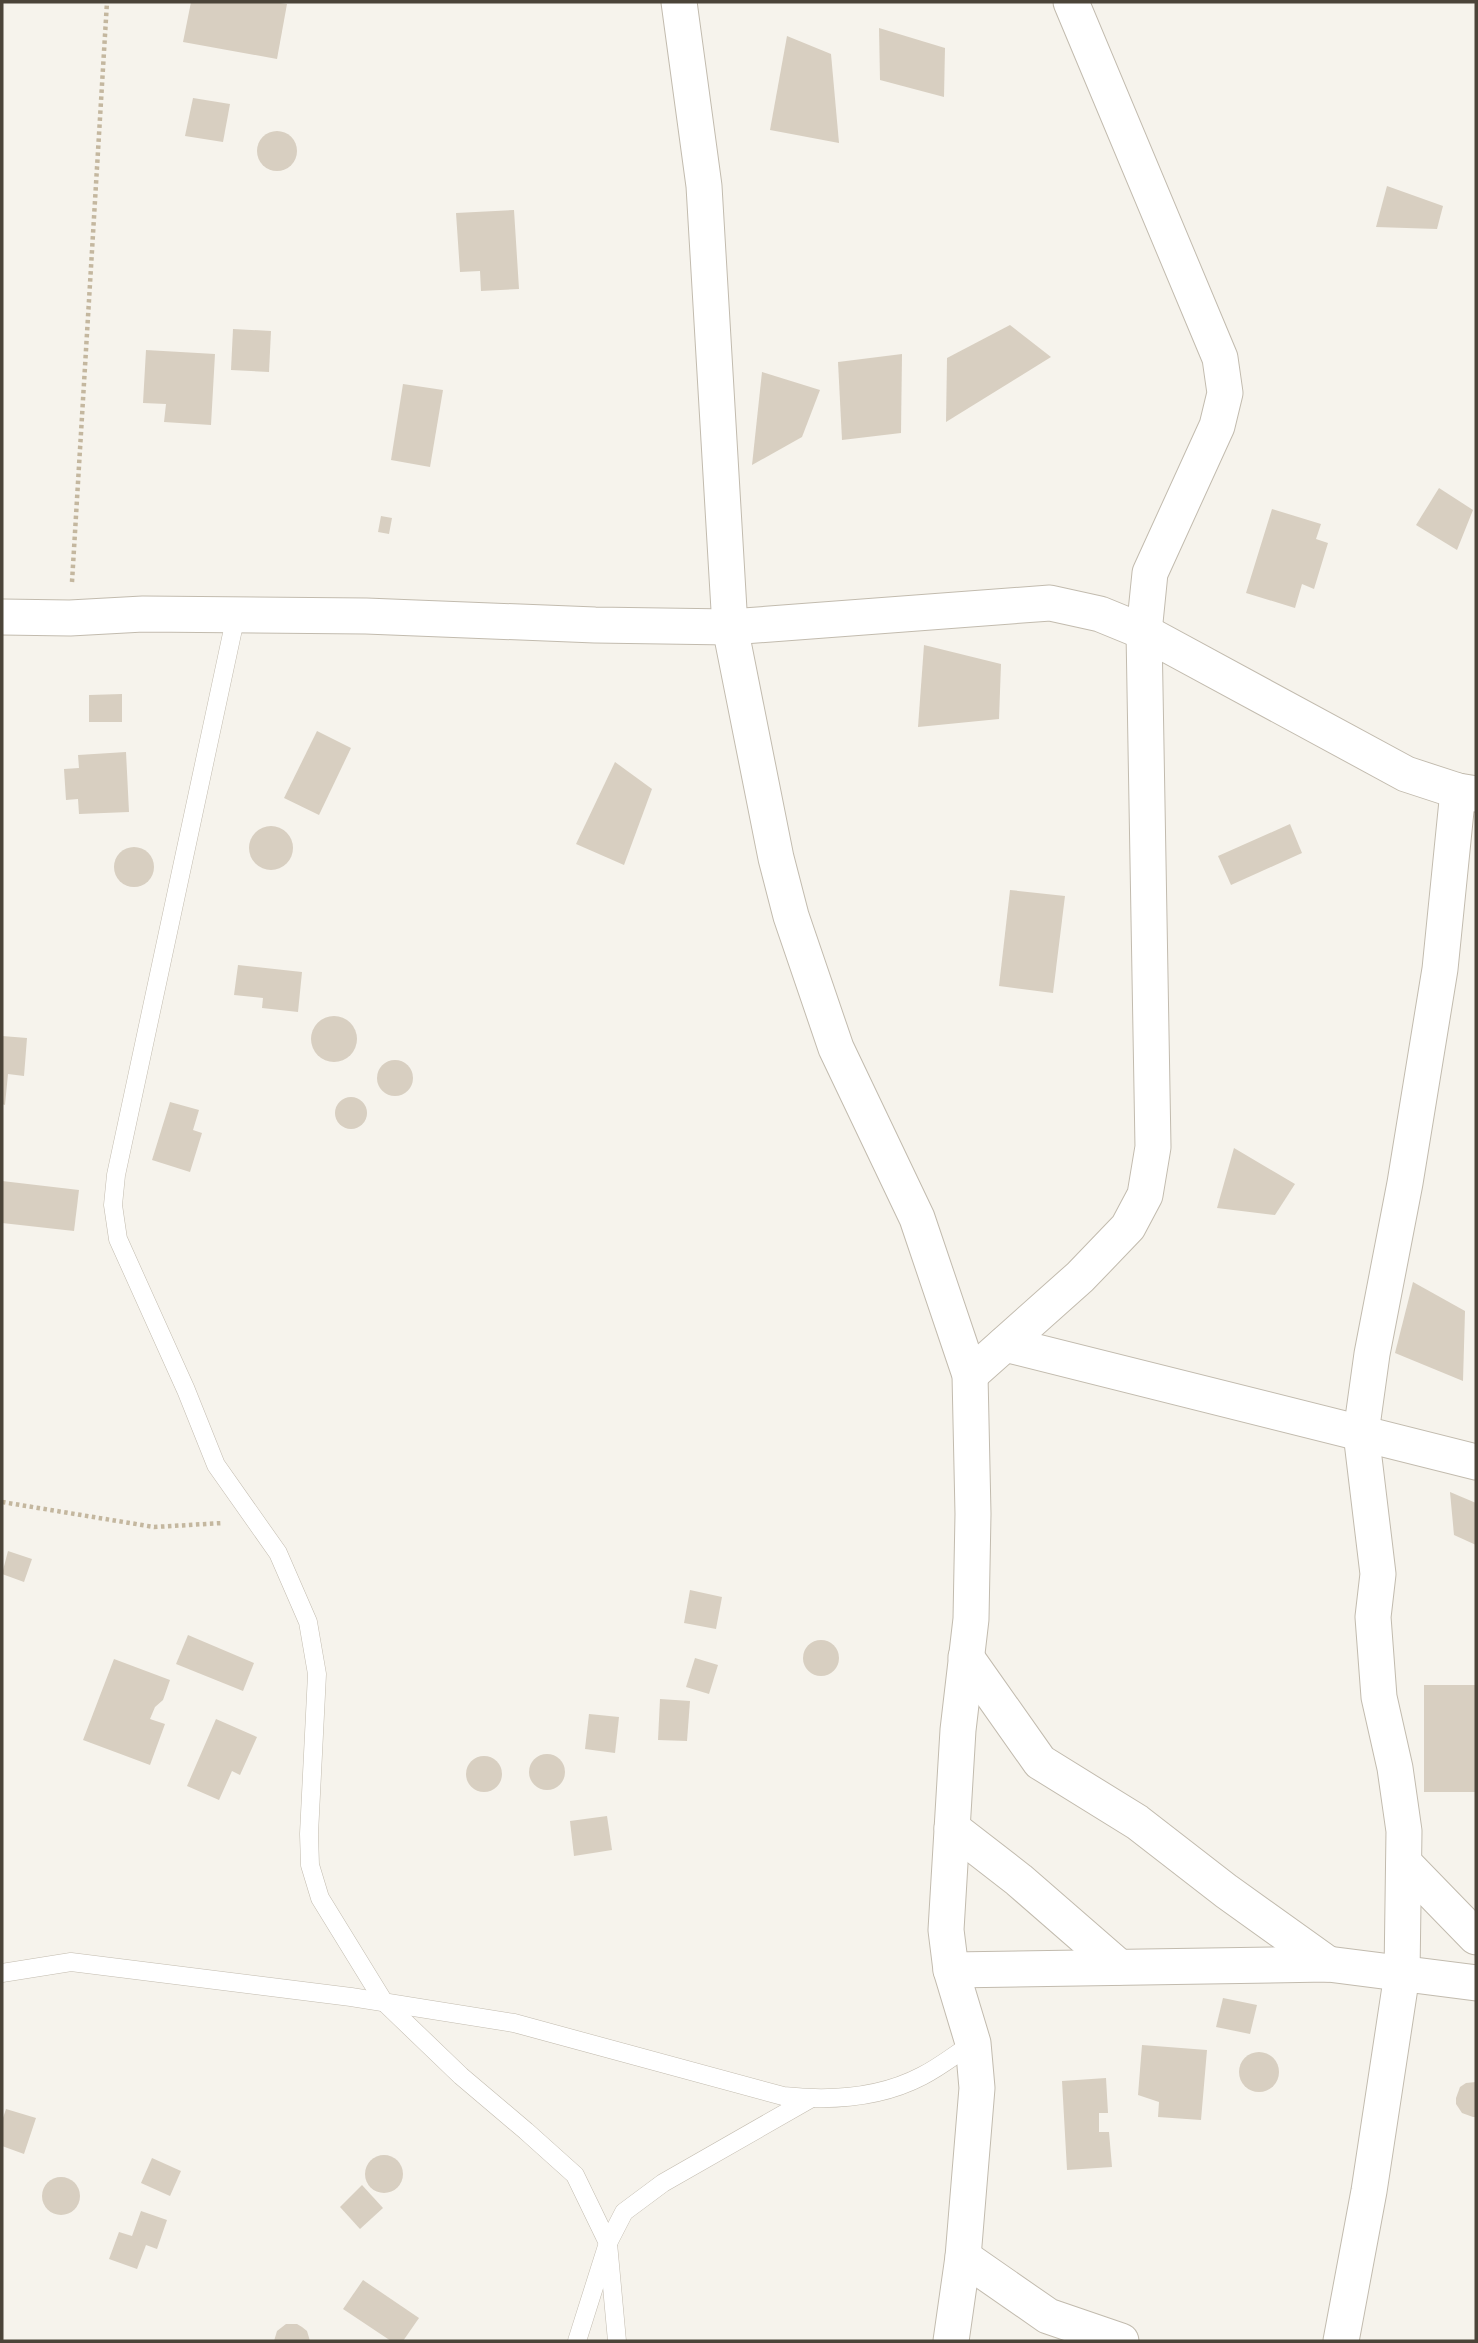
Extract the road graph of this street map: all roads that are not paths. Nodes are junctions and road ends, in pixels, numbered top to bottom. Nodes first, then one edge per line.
1 (679, 2) edge
2 (1072, 2) edge
3 (236, 615) junction
4 (2, 617) edge
5 (730, 627) junction
6 (1144, 632) junction
7 (1467, 792) edge
8 (1005, 1344) junction
9 (970, 1375) junction
10 (1361, 1433) junction
11 (1476, 1462) edge
12 (966, 1657) junction
13 (952, 1828) junction
14 (1404, 1863) junction
15 (1476, 1937) edge
16 (1328, 1964) junction
17 (1119, 1967) junction
18 (951, 1970) junction
19 (2, 1973) edge
20 (1402, 1974) junction
21 (1476, 1983) edge
22 (384, 2002) junction
23 (973, 2043) junction
24 (810, 2099) junction
25 (608, 2243) junction
26 (963, 2257) junction
27 (577, 2341) edge
28 (617, 2341) edge
29 (951, 2341) edge
30 (1121, 2341) edge
31 (1341, 2341) edge

1 - 5 street
2 - 6 street
3 - 4 street
3 - 5 street
3 - 22 lane
5 - 6 street
5 - 9 street
6 - 7 street
6 - 8 street
7 - 10 street
8 - 9 street
8 - 10 street
9 - 12 street
10 - 11 street
10 - 14 street
12 - 13 street
12 - 16 street
13 - 17 street
13 - 18 street
14 - 15 street
14 - 20 street
16 - 17 street
16 - 20 street
17 - 18 street
18 - 23 street
19 - 22 lane
20 - 21 street
20 - 31 street
22 - 24 lane
22 - 25 lane
23 - 24 lane
23 - 26 street
24 - 25 lane
25 - 27 lane
25 - 28 lane
26 - 29 street
26 - 30 street

